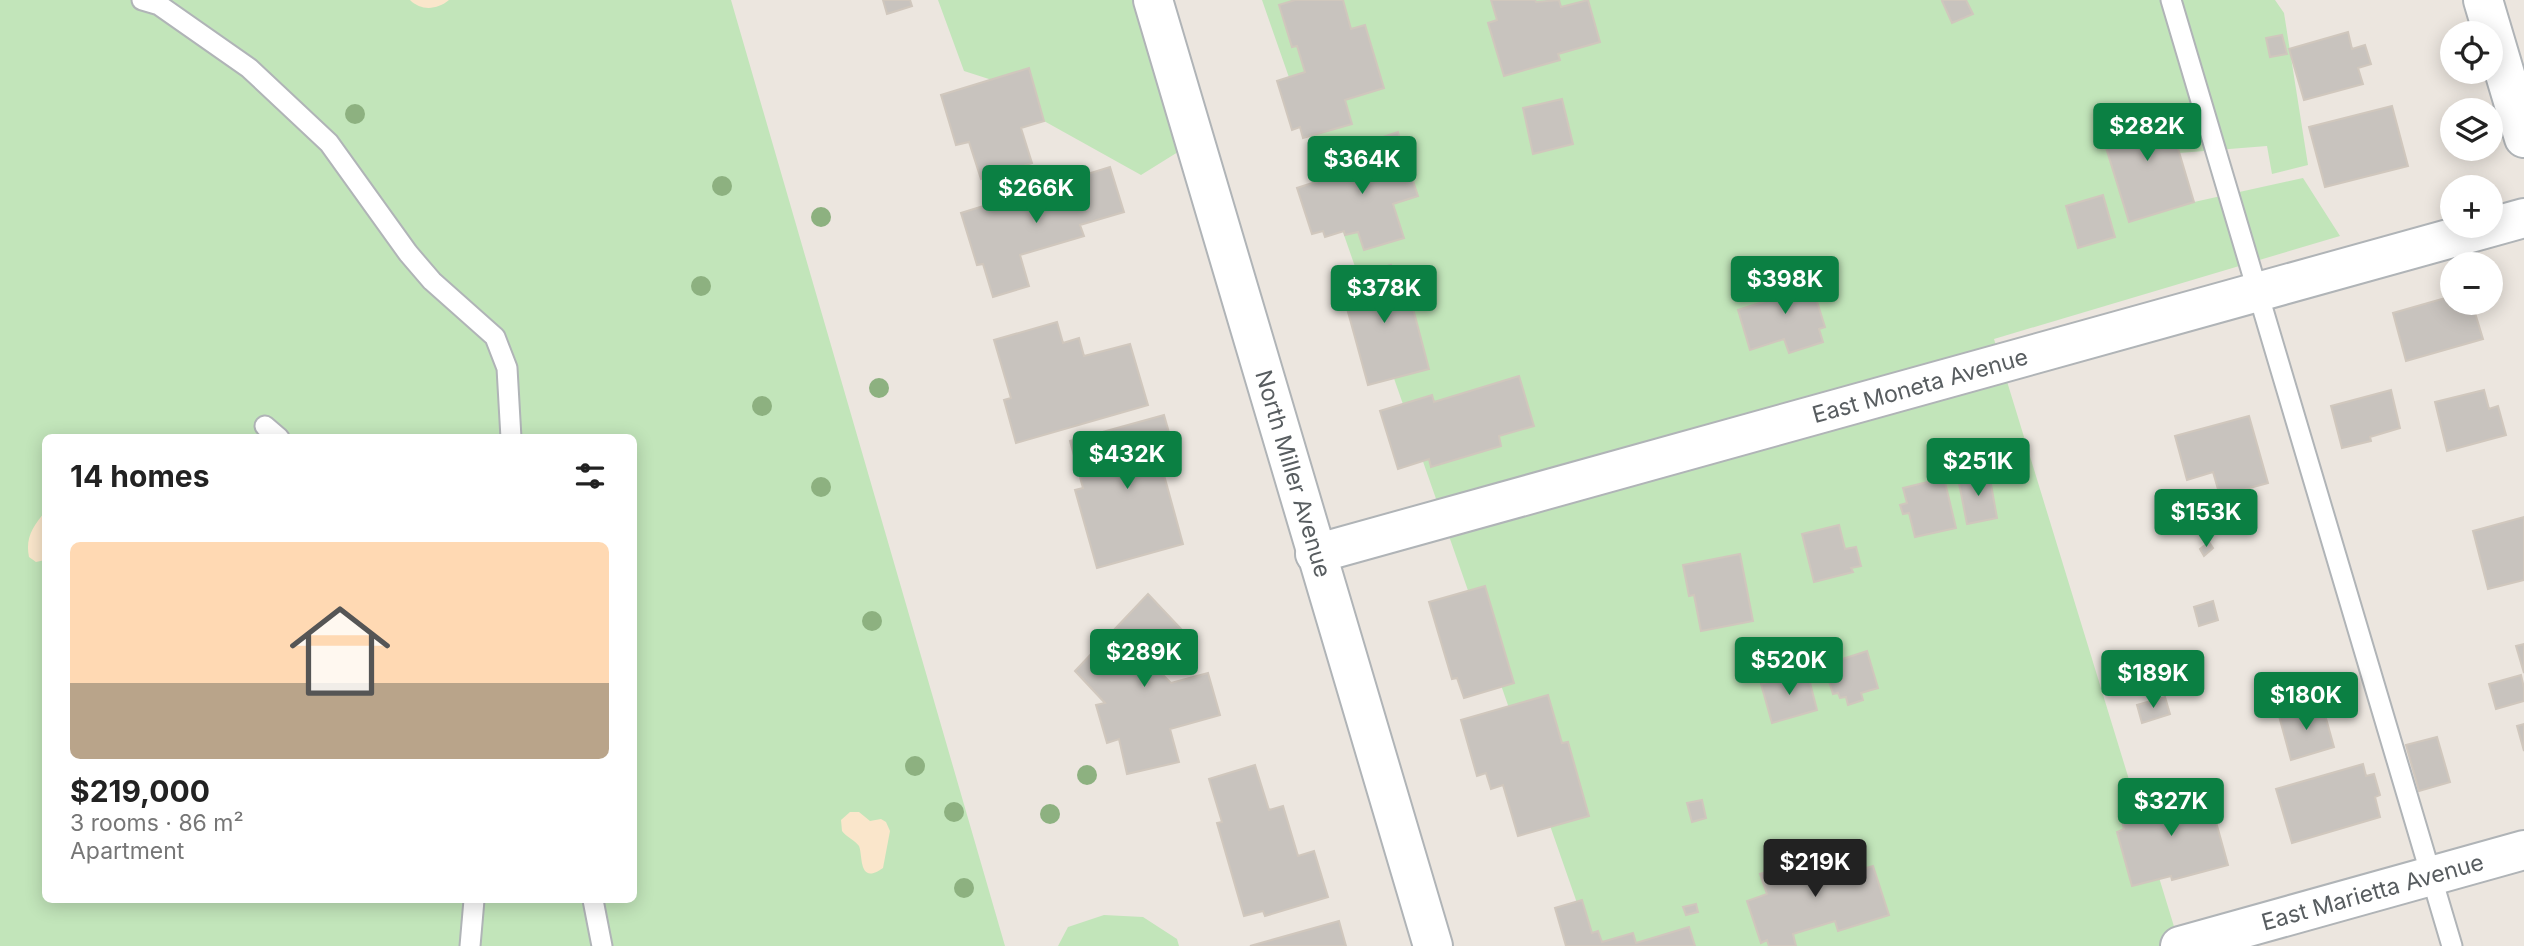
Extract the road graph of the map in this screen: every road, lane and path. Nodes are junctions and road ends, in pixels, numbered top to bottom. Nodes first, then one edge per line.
1 (142, 0) edge
2 (1153, 0) edge
3 (2171, 0) edge
4 (2483, 0) edge
5 (2524, 138) edge
6 (2524, 218) edge
7 (2258, 292) junction
8 (511, 434) edge
9 (1315, 554) junction
10 (2524, 850) edge
11 (2431, 876) junction
12 (474, 903) edge
13 (594, 903) edge
14 (470, 946) edge
15 (603, 946) edge
16 (1433, 946) edge
17 (2180, 946) edge
18 (2452, 946) edge

1 - 8 lane
2 - 9 street, North Miller Avenue
3 - 7 lane
4 - 5 street
6 - 7 street, East Moneta Avenue
7 - 9 street, East Moneta Avenue
7 - 11 lane
9 - 16 street, North Miller Avenue
10 - 11 street, East Marietta Avenue
11 - 17 street, East Marietta Avenue
11 - 18 lane
12 - 14 lane
13 - 15 lane

